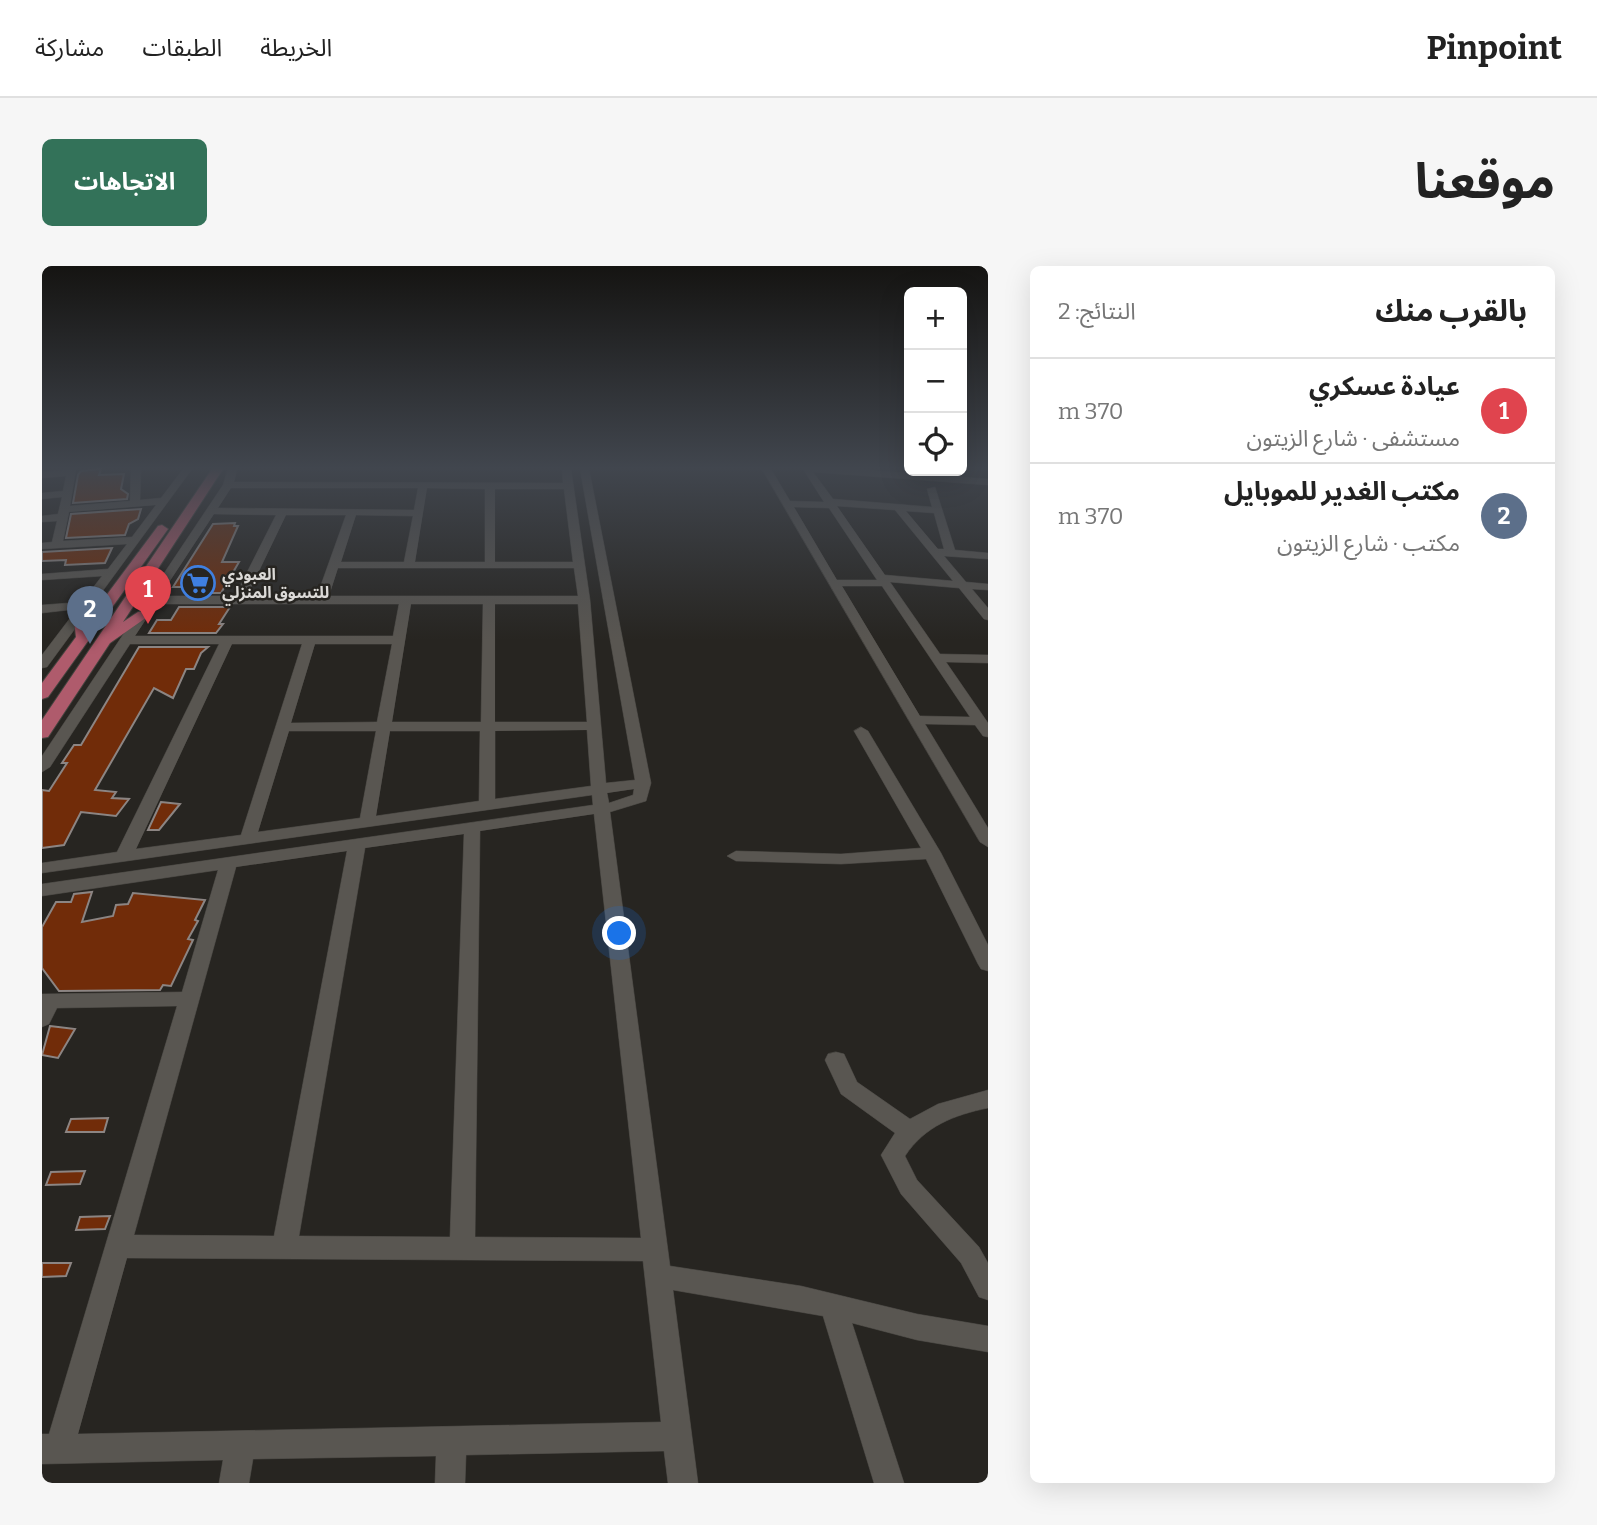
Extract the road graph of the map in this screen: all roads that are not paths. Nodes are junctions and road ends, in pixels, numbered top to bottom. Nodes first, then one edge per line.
1 (61, 526) edge
2 (146, 526) edge
3 (164, 526) edge
4 (180, 526) edge
5 (201, 526) edge
6 (276, 526) edge
7 (347, 526) edge
8 (416, 526) edge
9 (490, 526) edge
10 (574, 526) edge
11 (595, 526) edge
12 (798, 526) edge
13 (846, 526) edge
14 (913, 526) edge
15 (943, 526) edge
16 (136, 540) junction
17 (57, 545) junction
18 (42, 546) edge
19 (935, 552) junction
20 (950, 553) junction
21 (988, 556) edge
22 (334, 565) junction
23 (579, 565) junction
24 (409, 566) junction
25 (490, 566) junction
26 (110, 572) junction
27 (42, 577) edge
28 (883, 580) junction
29 (832, 583) junction
30 (962, 585) junction
31 (988, 587) edge
32 (153, 600) junction
33 (239, 600) junction
34 (322, 600) junction
35 (406, 600) junction
36 (584, 600) junction
37 (489, 601) junction
38 (42, 609) edge
39 (83, 609) junction
40 (143, 615) junction
41 (988, 616) edge
42 (83, 636) junction
43 (228, 639) junction
44 (310, 639) junction
45 (126, 640) junction
46 (399, 640) junction
47 (48, 647) edge
48 (98, 649) junction
49 (936, 658) junction
50 (988, 659) edge
51 (42, 664) edge
52 (75, 684) junction
53 (45, 690) edge
54 (968, 704) junction
55 (988, 704) edge
56 (49, 709) edge
57 (914, 720) junction
58 (595, 726) junction
59 (282, 727) junction
60 (383, 727) junction
61 (488, 727) junction
62 (984, 727) edge
63 (861, 731) dead end
64 (42, 733) edge
65 (42, 768) edge
66 (600, 799) junction
67 (487, 805) junction
68 (367, 822) junction
69 (472, 827) junction
70 (248, 839) junction
71 (988, 842) edge
72 (357, 844) junction
73 (932, 853) junction
74 (124, 856) junction
75 (736, 856) dead end
76 (229, 863) junction
77 (42, 868) edge
78 (42, 890) edge
79 (988, 964) edge
80 (190, 999) junction
81 (45, 1007) edge
82 (836, 1060) dead end
83 (988, 1099) edge
84 (910, 1131) junction
85 (118, 1246) junction
86 (284, 1247) junction
87 (462, 1249) junction
88 (657, 1263) junction
89 (988, 1288) edge
90 (833, 1306) junction
91 (988, 1339) edge
92 (678, 1436) junction
93 (452, 1440) junction
94 (241, 1445) junction
95 (51, 1449) edge
96 (233, 1483) edge
97 (450, 1483) edge
98 (683, 1483) edge
99 (889, 1483) edge

1 - 17 street
2 - 16 street
3 - 42 main road
4 - 48 main road
5 - 32 street
6 - 33 street
7 - 22 street
8 - 24 street
9 - 25 street
10 - 23 street
11 - 66 street
12 - 29 street
13 - 28 street
14 - 19 street
15 - 20 street
16 - 17 street
16 - 26 street
17 - 18 street
19 - 20 street
19 - 30 street
20 - 21 street
22 - 24 street
22 - 34 street
23 - 25 street
23 - 36 street
24 - 25 street
26 - 27 street
26 - 39 street
28 - 29 street
28 - 30 street
28 - 49 street
29 - 57 street
30 - 31 street
30 - 41 street
32 - 33 street
32 - 40 street
33 - 34 street
34 - 35 street
35 - 37 street
35 - 46 street
36 - 37 street
36 - 58 street
37 - 61 street
38 - 39 street
39 - 42 main road
39 - 47 street
40 - 45 street
40 - 48 main road
42 - 53 main road
43 - 44 street
43 - 45 street
43 - 74 street
44 - 46 street
44 - 59 street
45 - 65 street
46 - 60 street
47 - 51 street
48 - 52 main road
49 - 50 street
49 - 54 street
52 - 53 main road
52 - 56 main road
54 - 55 street
54 - 62 street
56 - 64 main road
57 - 62 street
57 - 71 street
58 - 61 street
58 - 66 street
59 - 60 street
59 - 70 street
60 - 61 street
60 - 68 street
61 - 67 street
63 - 73 street
66 - 67 street
66 - 69 street
66 - 88 street
67 - 68 street
68 - 70 street
69 - 72 street
69 - 87 street
70 - 74 street
72 - 76 street
72 - 86 street
73 - 75 street
73 - 79 street
74 - 77 street
76 - 78 street
76 - 80 street
80 - 81 street
80 - 85 street
82 - 84 street
83 - 84 street
84 - 89 street
85 - 86 street
85 - 95 street
86 - 87 street
87 - 88 street
88 - 90 street
88 - 92 street
90 - 91 street
90 - 99 street
92 - 93 street
92 - 98 street
93 - 94 street
93 - 97 street
94 - 95 street
94 - 96 street

